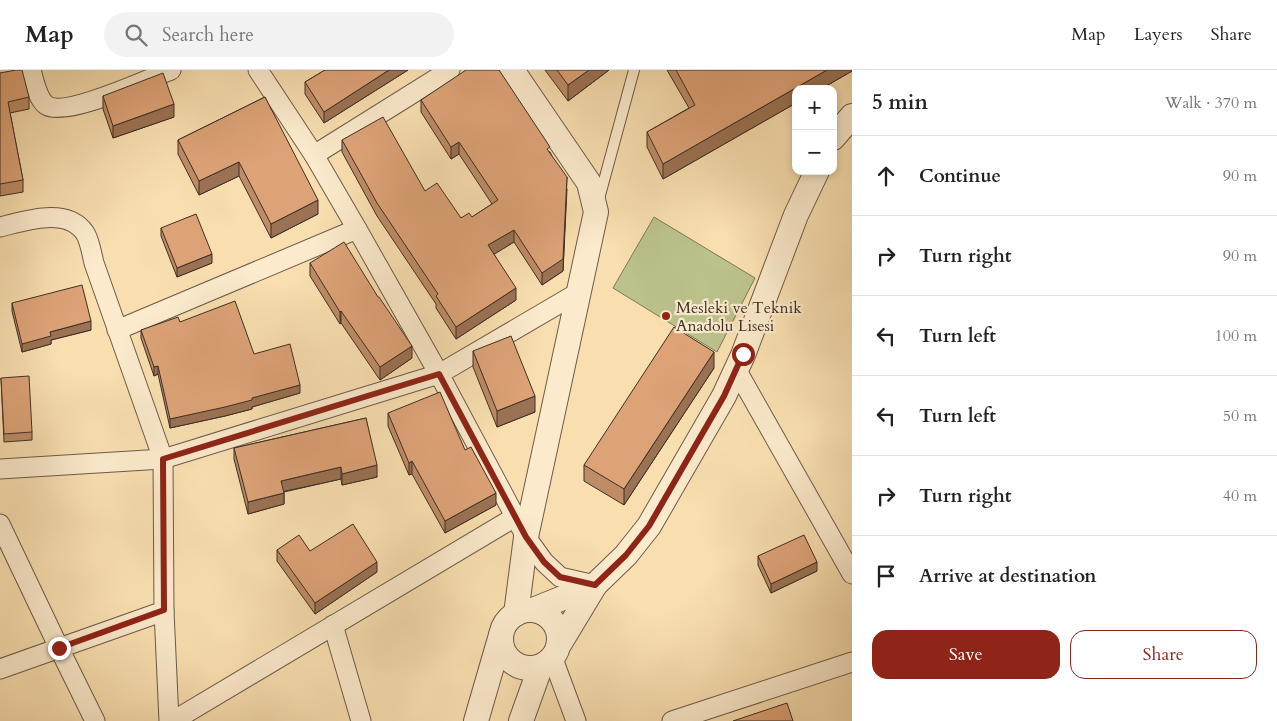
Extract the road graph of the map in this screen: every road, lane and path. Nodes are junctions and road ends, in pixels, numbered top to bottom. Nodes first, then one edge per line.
1 (31, 70) edge
2 (171, 70) edge
3 (258, 70) edge
4 (450, 70) edge
5 (512, 70) edge
6 (634, 70) edge
7 (852, 116) edge
8 (837, 133) edge
9 (314, 155) junction
10 (815, 175) edge
11 (596, 212) junction
12 (0, 227) edge
13 (357, 229) junction
14 (579, 292) junction
15 (117, 330) junction
16 (736, 369) junction
17 (439, 374) junction
18 (163, 459) junction
19 (0, 469) edge
20 (0, 524) edge
21 (520, 527) junction
22 (852, 574) edge
23 (595, 585) junction
24 (164, 610) junction
25 (524, 612) junction
26 (333, 625) junction
27 (501, 635) junction
28 (59, 648) junction
29 (551, 657) junction
30 (852, 662) edge
31 (0, 669) edge
32 (95, 721) edge
33 (169, 721) edge
34 (173, 721) edge
35 (361, 721) edge
36 (476, 721) edge
37 (521, 721) edge
38 (576, 721) edge
39 (672, 721) edge

1 - 2 street
3 - 9 street
4 - 9 street
5 - 11 street
6 - 11 lane
7 - 8 street
9 - 13 street
10 - 16 street
11 - 14 street
12 - 15 street
13 - 15 street
13 - 17 street
14 - 17 street
14 - 21 street
15 - 18 street
16 - 22 street
16 - 23 street
17 - 18 street
17 - 21 street
18 - 19 street
18 - 24 street
20 - 28 street
21 - 23 street
21 - 25 street
21 - 26 street
23 - 25 street
23 - 29 street
24 - 28 street
24 - 33 street
25 - 27 street
25 - 29 street
26 - 34 street
26 - 35 street
27 - 29 street
27 - 36 street
28 - 31 street
28 - 32 street
29 - 37 street
29 - 38 street
30 - 39 street

